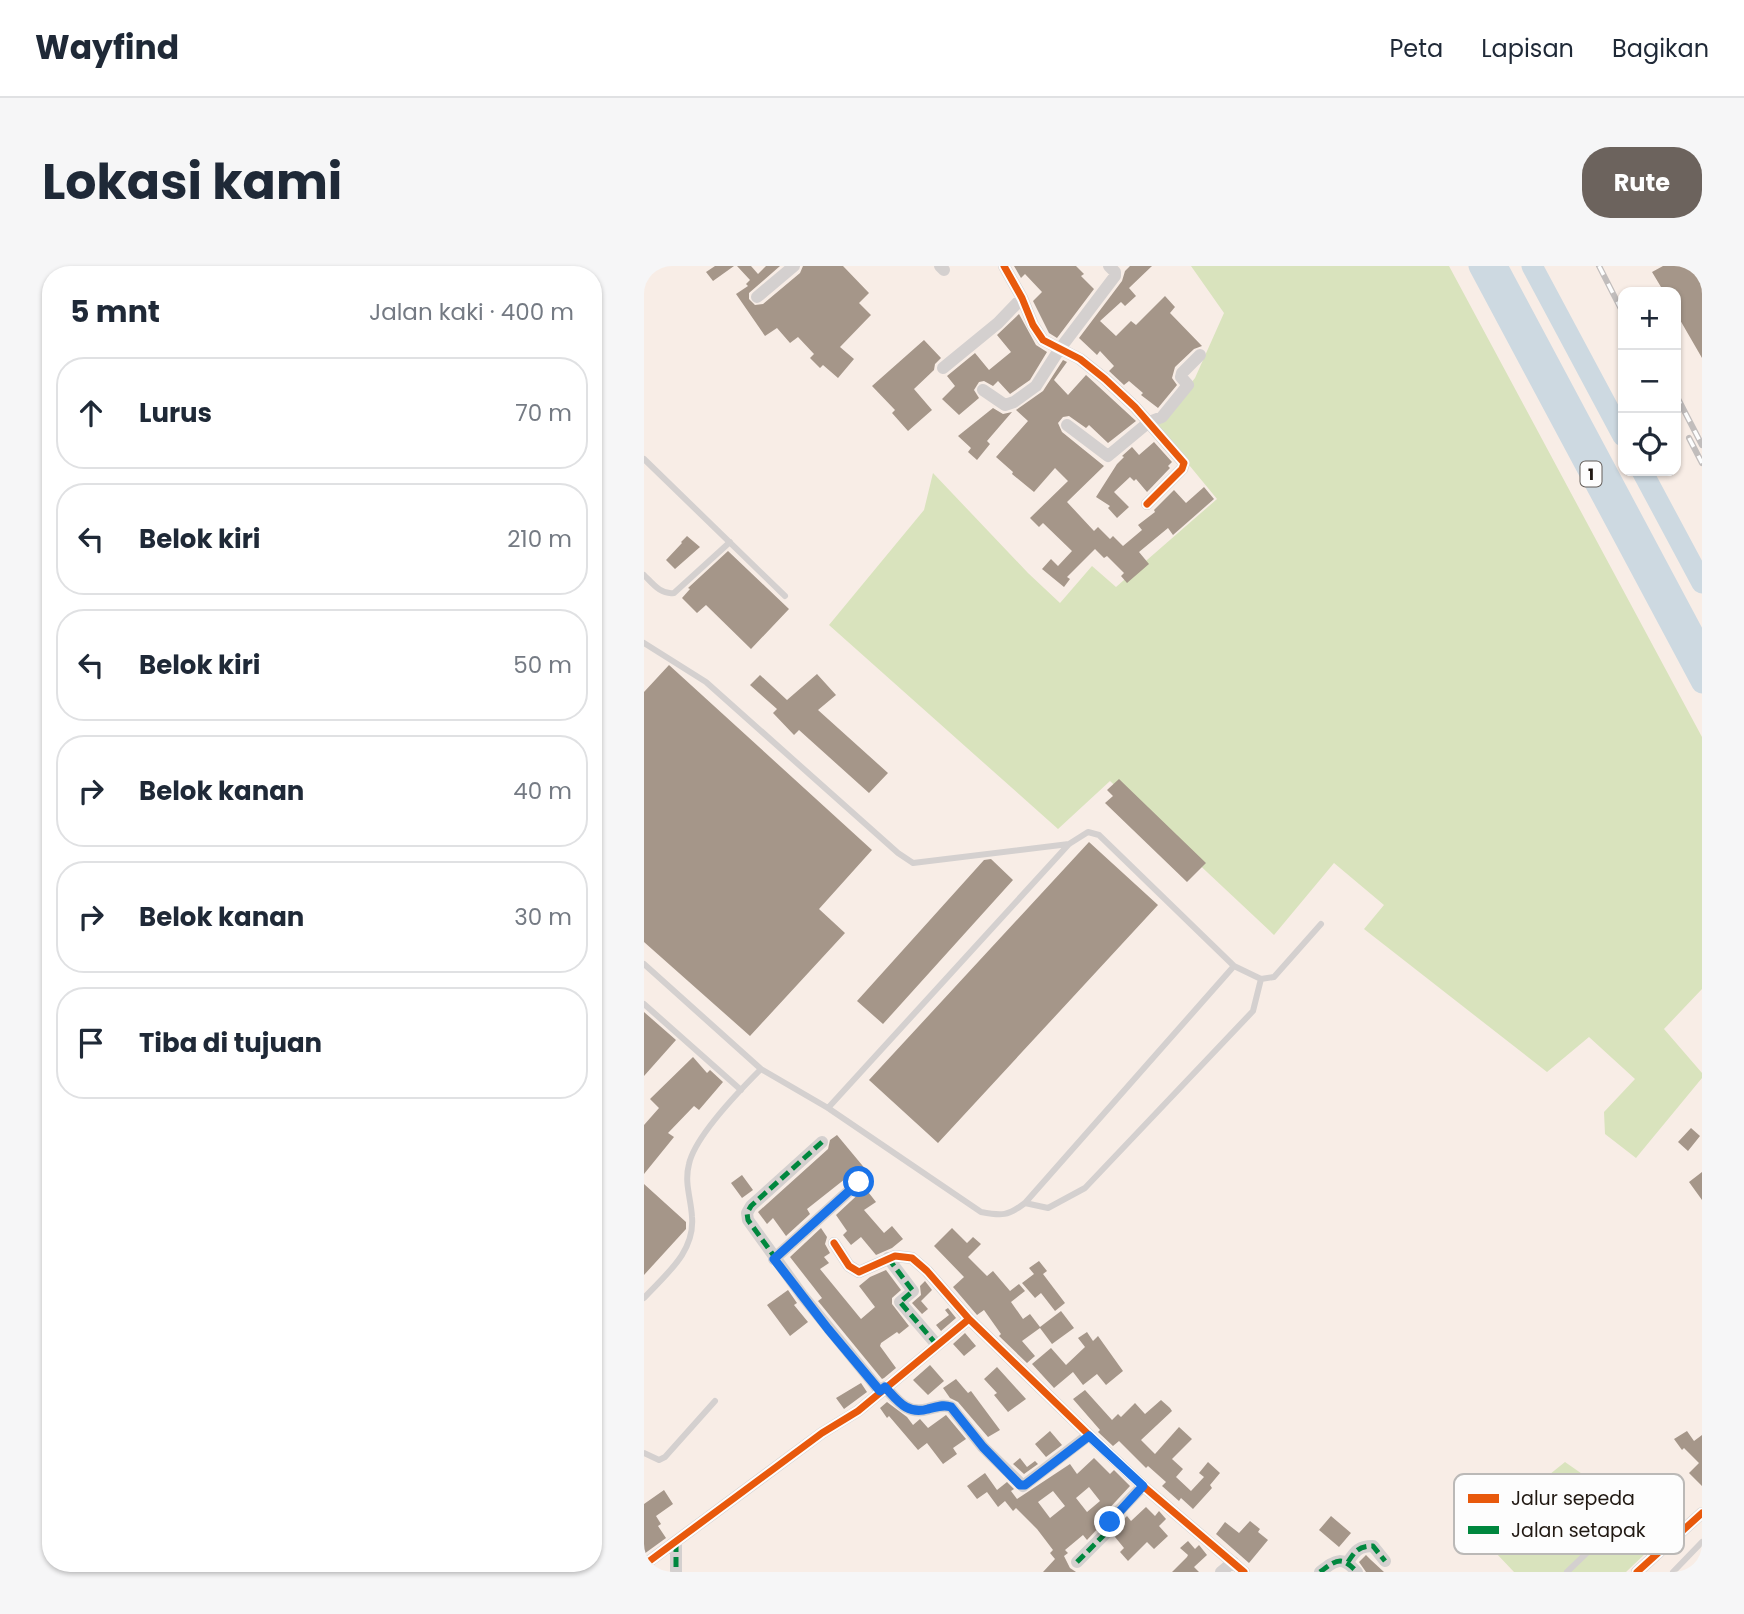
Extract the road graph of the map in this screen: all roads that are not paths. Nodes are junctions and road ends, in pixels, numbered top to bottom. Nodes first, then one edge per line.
1 (794, 266) edge
2 (1004, 266) edge
3 (1109, 266) edge
4 (1479, 266) edge
5 (1497, 266) edge
6 (1511, 266) edge
7 (1532, 266) edge
8 (757, 297) dead end
9 (1022, 298) junction
10 (1059, 349) junction
11 (1200, 355) dead end
12 (943, 368) dead end
13 (983, 390) dead end
14 (1149, 422) junction
15 (1067, 425) dead end
16 (1618, 427) edge
17 (644, 459) edge
18 (1645, 476) edge
19 (1147, 503) dead end
20 (730, 542) junction
21 (644, 575) edge
22 (1702, 583) edge
23 (785, 596) dead end
24 (1702, 624) edge
25 (644, 643) edge
26 (1702, 650) edge
27 (1702, 682) edge
28 (1069, 844) junction
29 (1321, 924) dead end
30 (644, 964) edge
31 (1234, 966) junction
32 (1261, 979) junction
33 (644, 1004) edge
34 (761, 1069) junction
35 (741, 1090) junction
36 (828, 1108) junction
37 (822, 1142) dead end
38 (859, 1182) dead end
39 (1025, 1203) junction
40 (834, 1244) dead end
41 (888, 1258) junction
42 (774, 1259) junction
43 (644, 1298) edge
44 (969, 1319) junction
45 (937, 1345) junction
46 (882, 1389) junction
47 (715, 1401) dead end
48 (1089, 1436) junction
49 (644, 1454) edge
50 (1143, 1486) junction
51 (1702, 1513) edge
52 (1684, 1529) edge
53 (676, 1542) junction
54 (1702, 1542) edge
55 (1586, 1554) edge
56 (1657, 1554) edge
57 (1385, 1561) dead end
58 (1077, 1562) dead end
59 (1233, 1562) junction
60 (644, 1565) edge
61 (1353, 1567) edge
62 (676, 1572) edge
63 (1221, 1572) edge
64 (1244, 1572) edge
65 (1320, 1572) edge
66 (1567, 1572) edge
67 (1637, 1572) edge
68 (1673, 1572) edge

1 - 8 street
2 - 9 street
3 - 10 street
4 - 27 highway, 1
5 - 26 highway, 1
6 - 24 highway, 1
7 - 16 highway
9 - 10 street
9 - 12 street
10 - 13 street
10 - 14 street
11 - 14 street
14 - 15 street
14 - 19 street
17 - 20 lane
18 - 22 highway
20 - 21 lane
20 - 23 lane
25 - 28 lane
28 - 31 lane
28 - 36 lane
29 - 32 lane
30 - 34 lane
31 - 32 lane
31 - 39 lane
32 - 39 lane
33 - 35 lane
34 - 35 lane
34 - 36 lane
35 - 43 lane
36 - 39 lane
37 - 42 street
38 - 42 street
40 - 41 street
41 - 44 street
41 - 45 street
42 - 46 street
44 - 45 street
44 - 48 street
45 - 46 street
46 - 48 street
46 - 53 street
47 - 49 lane
48 - 50 street
50 - 58 street
50 - 59 street
51 - 52 street
53 - 60 street
53 - 62 street
54 - 68 lane
55 - 66 lane
56 - 67 street
57 - 61 street
59 - 63 street
59 - 64 street
61 - 65 street

